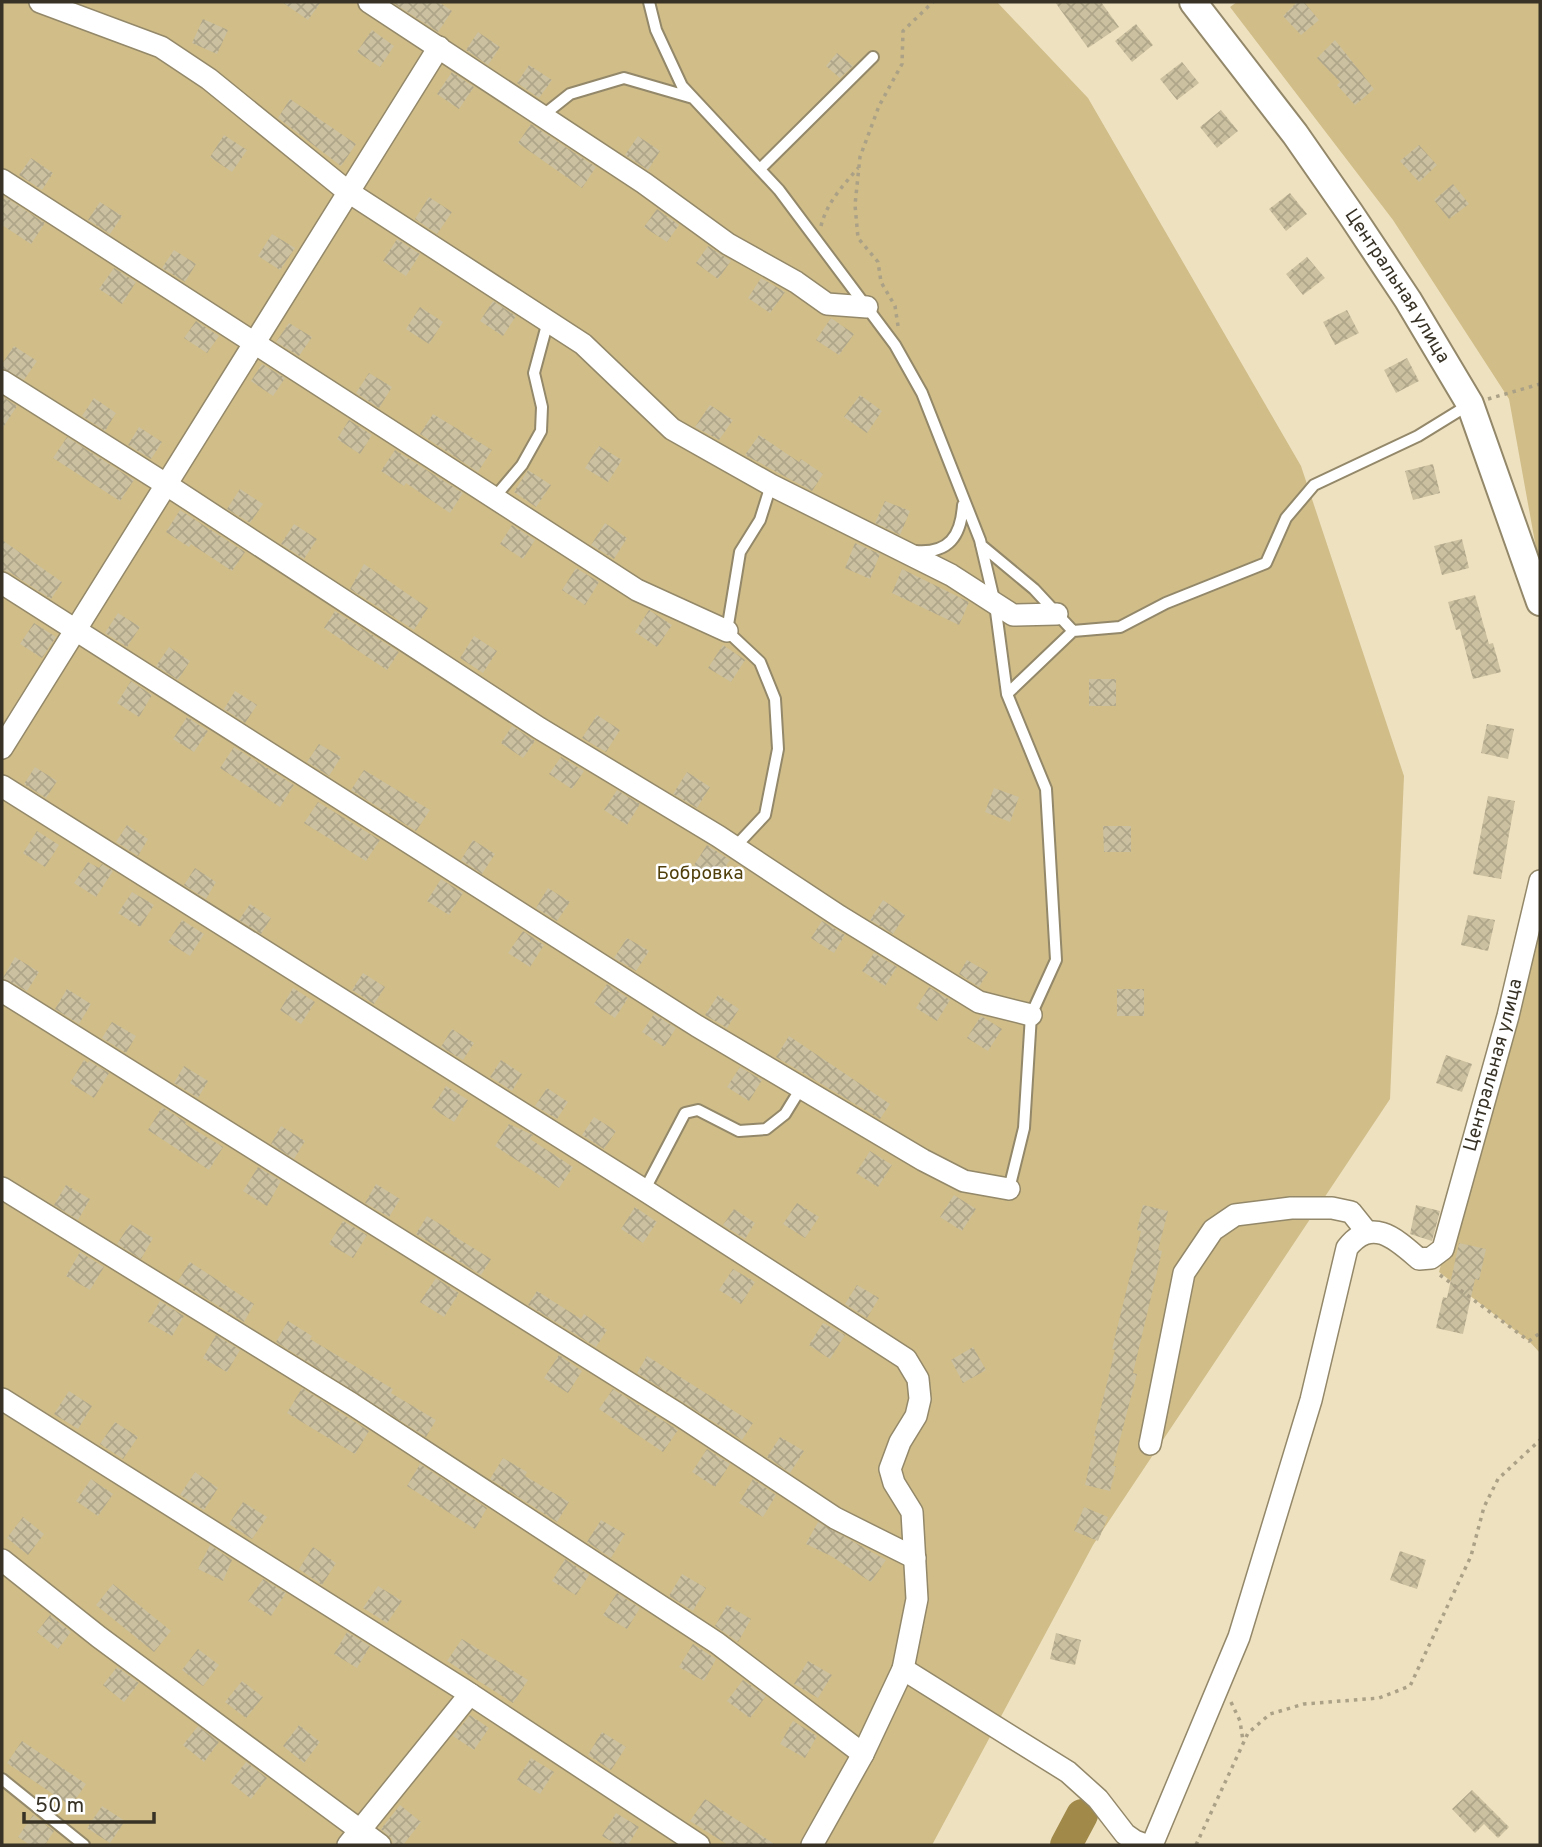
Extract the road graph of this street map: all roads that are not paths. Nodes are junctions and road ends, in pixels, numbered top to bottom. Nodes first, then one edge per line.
1 (40, 2) edge
2 (369, 2) edge
3 (649, 2) edge
4 (1202, 5) edge
5 (439, 47) junction
6 (873, 58) dead end
7 (694, 99) junction
8 (541, 117) junction
9 (760, 169) junction
10 (2, 180) edge
11 (347, 191) junction
12 (867, 307) junction
13 (548, 321) junction
14 (255, 345) junction
15 (2, 381) edge
16 (1470, 404) junction
17 (167, 485) junction
18 (771, 485) junction
19 (494, 498) junction
20 (963, 499) junction
21 (981, 545) junction
22 (899, 549) junction
23 (2, 583) edge
24 (1540, 602) edge
25 (995, 604) junction
26 (1057, 614) junction
27 (76, 630) junction
28 (727, 631) junction
29 (1073, 631) junction
30 (1007, 694) junction
31 (2, 748) edge
32 (2, 786) edge
33 (735, 847) junction
34 (1540, 881) edge
35 (2, 991) edge
36 (1031, 1015) junction
37 (801, 1088) junction
38 (2, 1188) edge
39 (1010, 1189) joint
40 (644, 1191) junction
41 (1367, 1232) junction
42 (2, 1399) edge
43 (1150, 1444) dead end
44 (915, 1558) junction
45 (2, 1560) edge
46 (903, 1670) junction
47 (470, 1694) junction
48 (863, 1754) junction
49 (2, 1779) edge
50 (354, 1837) edge
51 (84, 1845) edge
52 (380, 1845) edge
53 (699, 1845) edge
54 (812, 1845) edge
55 (1146, 1845) edge
56 (1152, 1845) edge

1 - 11 street
2 - 5 street
3 - 7 lane
4 - 16 street, Центральная улица
5 - 8 street
5 - 11 street
6 - 9 lane
7 - 8 lane
7 - 9 lane
8 - 12 street
9 - 12 lane
10 - 14 street
11 - 13 street
11 - 14 street
12 - 20 lane
13 - 18 street
13 - 19 lane
14 - 17 street
14 - 19 street
15 - 17 street
16 - 24 street, Центральная улица
16 - 29 lane
17 - 27 street
17 - 33 street
18 - 22 street
18 - 28 lane
19 - 28 street
20 - 21 lane
20 - 22 lane
21 - 25 lane
21 - 26 lane
22 - 25 street
23 - 27 street
25 - 26 street
25 - 30 lane
26 - 29 lane
27 - 31 street
27 - 37 street
28 - 33 lane
29 - 30 lane
30 - 36 lane
32 - 40 street
33 - 36 street
34 - 41 street, Центральная улица
35 - 44 street
36 - 39 lane
37 - 39 street
37 - 40 lane
38 - 48 street
40 - 44 street
41 - 43 street
41 - 56 street
42 - 47 street
44 - 46 street
45 - 50 street
46 - 48 street
46 - 55 street
47 - 50 street
47 - 53 street
48 - 54 street
49 - 51 lane
50 - 52 street

